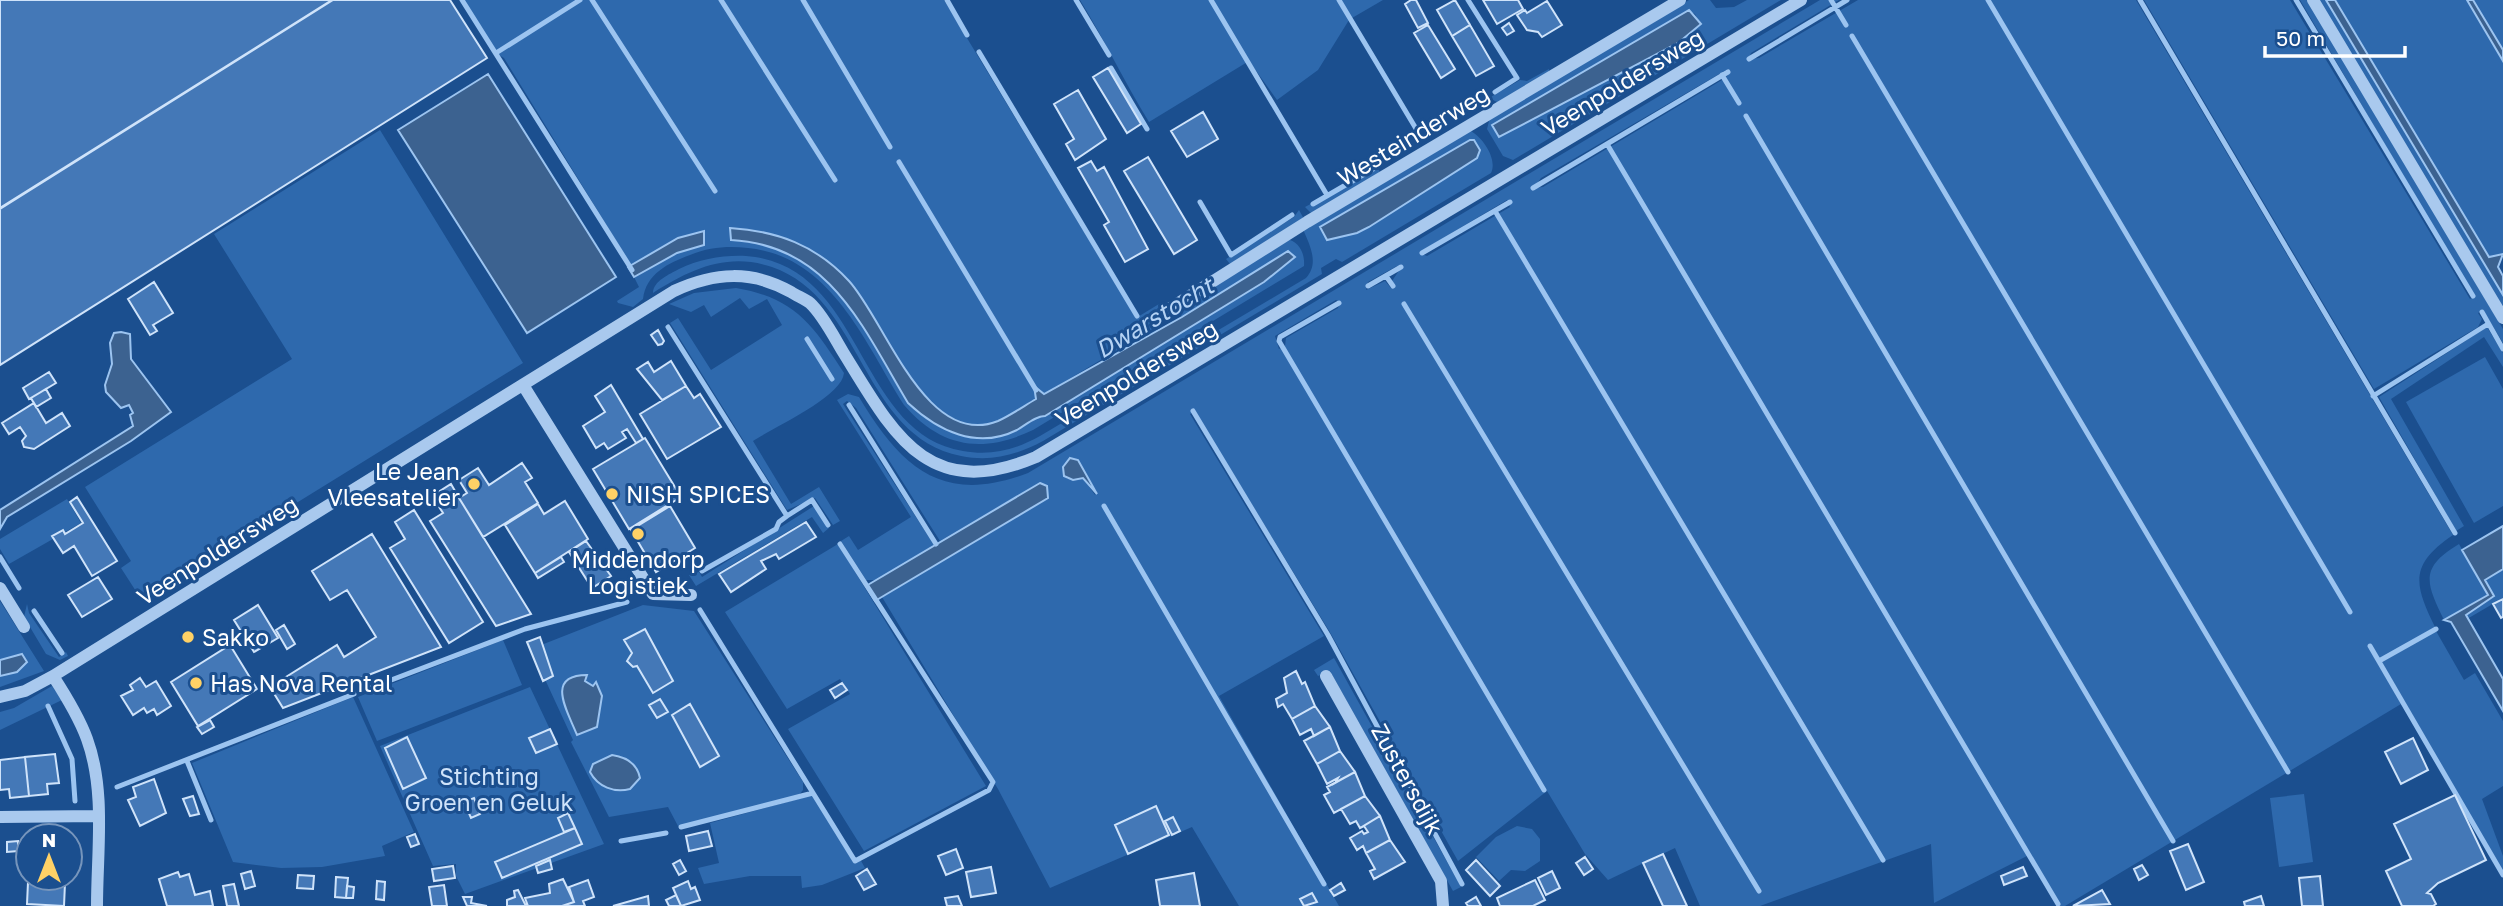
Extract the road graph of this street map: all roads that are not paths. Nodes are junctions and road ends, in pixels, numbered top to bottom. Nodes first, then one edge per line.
1 (1681, 0) edge
2 (1801, 0) edge
3 (2313, 0) edge
4 (1169, 309) dead end
5 (2503, 318) edge
6 (523, 385) junction
7 (0, 588) edge
8 (691, 595) dead end
9 (24, 627) dead end
10 (54, 676) junction
11 (1326, 676) dead end
12 (0, 697) edge
13 (98, 816) junction
14 (0, 817) edge
15 (97, 906) edge
16 (1443, 906) edge

1 - 4 street, Westeinderweg
2 - 6 street, Veenpoldersweg
3 - 5 street
6 - 8 street
6 - 10 street, Veenpoldersweg
7 - 9 street
10 - 12 street, Veenpoldersweg
10 - 13 street
11 - 16 street, Zustersdijk
13 - 14 street
13 - 15 street

